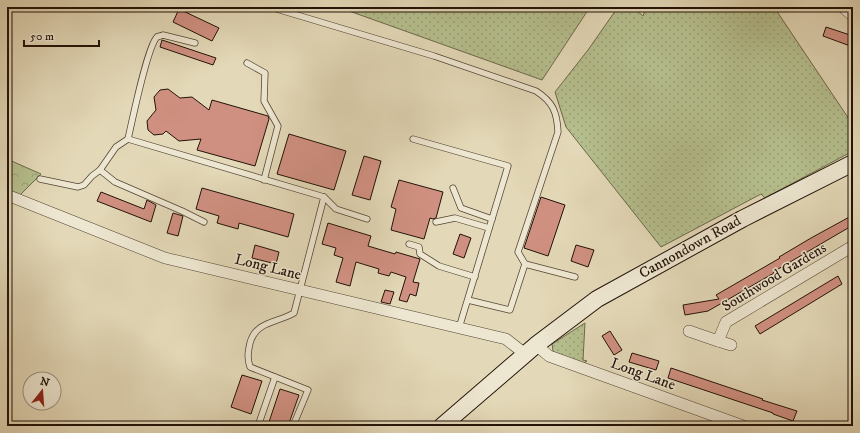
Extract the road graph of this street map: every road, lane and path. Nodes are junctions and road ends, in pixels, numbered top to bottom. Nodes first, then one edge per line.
1 (270, 7) edge
2 (844, 7) edge
3 (853, 16) edge
4 (195, 43) dead end
5 (247, 63) dead end
6 (128, 139) junction
7 (413, 139) dead end
8 (853, 163) edge
9 (100, 170) junction
10 (40, 179) dead end
11 (264, 180) junction
12 (453, 188) dead end
13 (7, 195) edge
14 (324, 197) junction
15 (367, 219) dead end
16 (492, 219) junction
17 (204, 222) dead end
18 (436, 222) dead end
19 (489, 228) junction
20 (409, 244) dead end
21 (853, 246) edge
22 (525, 264) junction
23 (474, 277) junction
24 (575, 277) dead end
25 (300, 290) junction
26 (468, 300) junction
27 (459, 328) junction
28 (689, 331) dead end
29 (718, 340) junction
30 (731, 345) dead end
31 (530, 349) junction
32 (275, 377) junction
33 (259, 426) edge
34 (293, 426) edge
35 (442, 426) edge
36 (743, 426) edge

1 - 22 lane
2 - 3 street
4 - 6 lane
5 - 11 lane
6 - 9 lane
6 - 11 lane
7 - 16 lane
8 - 31 main road, Cannondown Road
9 - 10 lane
9 - 17 lane
11 - 14 lane
12 - 16 lane
13 - 25 street, Long Lane
14 - 15 lane
14 - 25 lane
16 - 19 lane
18 - 19 lane
19 - 23 lane
20 - 23 lane
21 - 29 street, Southwood Gardens
22 - 24 lane
22 - 26 lane
23 - 26 lane
25 - 27 street, Long Lane
25 - 32 lane
26 - 27 lane
27 - 31 street, Long Lane
28 - 29 street
29 - 30 street
31 - 35 main road, Cannondown Road
31 - 36 street, Long Lane
32 - 33 lane
32 - 34 lane

